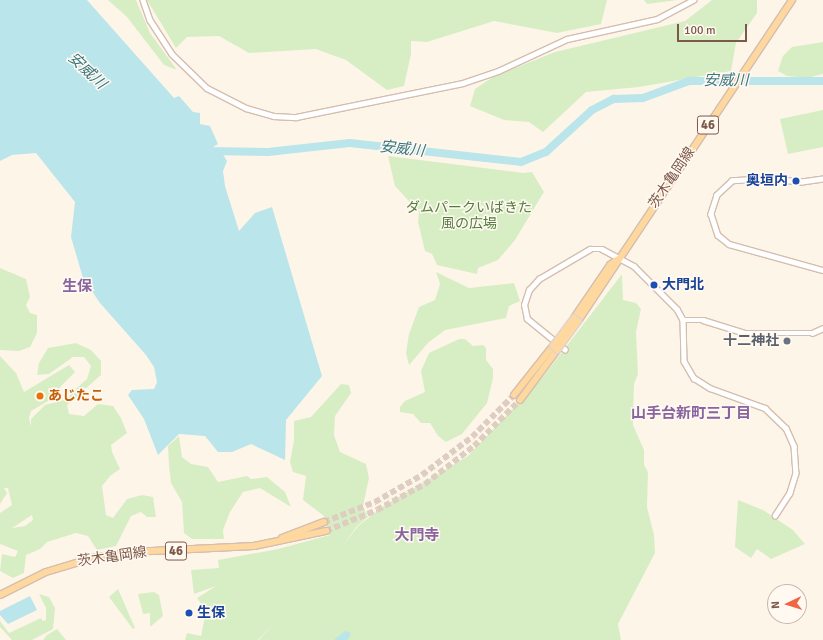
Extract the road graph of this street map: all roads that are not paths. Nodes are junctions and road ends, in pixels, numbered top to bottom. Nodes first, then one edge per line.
1 (143, 0) edge
2 (693, 0) edge
3 (792, 0) edge
4 (823, 179) edge
5 (620, 258) junction
6 (823, 270) edge
7 (683, 320) junction
8 (823, 328) edge
9 (555, 348) junction
10 (565, 350) dead end
11 (514, 395) tunnel mouth
12 (520, 400) tunnel mouth
13 (775, 516) dead end
14 (324, 522) tunnel mouth
15 (326, 531) tunnel mouth
16 (298, 535) junction
17 (0, 595) edge

1 - 2 street
3 - 5 main road, 茨木亀岡線 / 46
4 - 6 street
5 - 7 street
5 - 9 main road, 茨木亀岡線 / 46, bridge
5 - 10 street
7 - 8 street
7 - 13 street
9 - 11 main road, 茨木亀岡線 / 46
9 - 12 main road, 茨木亀岡線 / 46
14 - 16 main road, 茨木亀岡線 / 46
15 - 16 main road, 茨木亀岡線 / 46
16 - 17 main road, 茨木亀岡線 / 46

